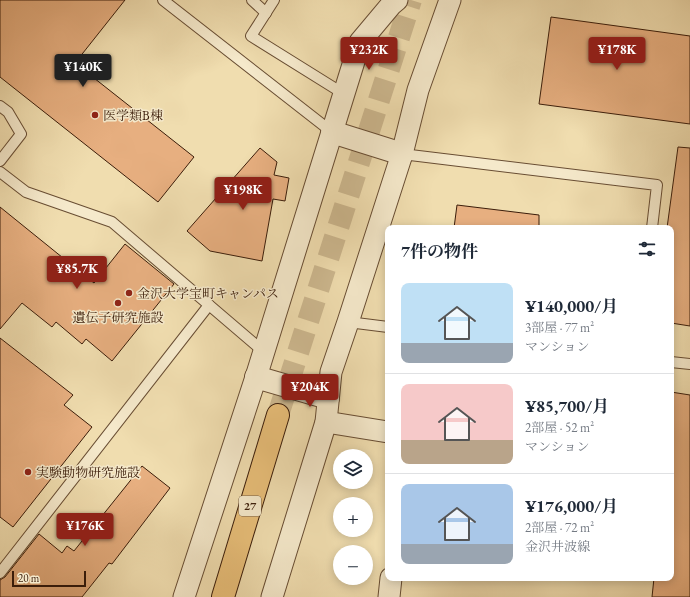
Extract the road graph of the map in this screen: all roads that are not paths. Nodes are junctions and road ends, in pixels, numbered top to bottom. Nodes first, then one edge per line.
1 (163, 0) edge
2 (252, 0) edge
3 (274, 0) edge
4 (397, 0) edge
5 (450, 0) edge
6 (266, 13) junction
7 (344, 94) junction
8 (0, 106) edge
9 (332, 132) junction
10 (402, 154) junction
11 (0, 161) edge
12 (0, 172) edge
13 (652, 225) edge
14 (210, 306) junction
15 (348, 322) junction
16 (385, 327) edge
17 (264, 352) junction
18 (674, 362) edge
19 (690, 364) edge
20 (256, 377) junction
21 (328, 398) junction
22 (278, 415) tunnel mouth
23 (326, 422) junction
24 (385, 432) edge
25 (0, 573) edge
26 (391, 581) edge
27 (184, 597) edge
28 (223, 597) edge
29 (272, 597) edge
30 (389, 597) edge

1 - 9 lane
2 - 6 lane
3 - 6 lane
4 - 7 street
5 - 10 street
6 - 7 lane
7 - 9 street
8 - 11 lane
9 - 10 street
9 - 17 street
10 - 13 lane
10 - 15 street
12 - 14 lane
14 - 17 lane
14 - 25 lane
15 - 16 lane
15 - 21 street
17 - 20 street
18 - 19 lane
20 - 21 street
20 - 27 street
21 - 23 street
22 - 28 main road, 27
23 - 24 street
23 - 29 street
26 - 30 street

